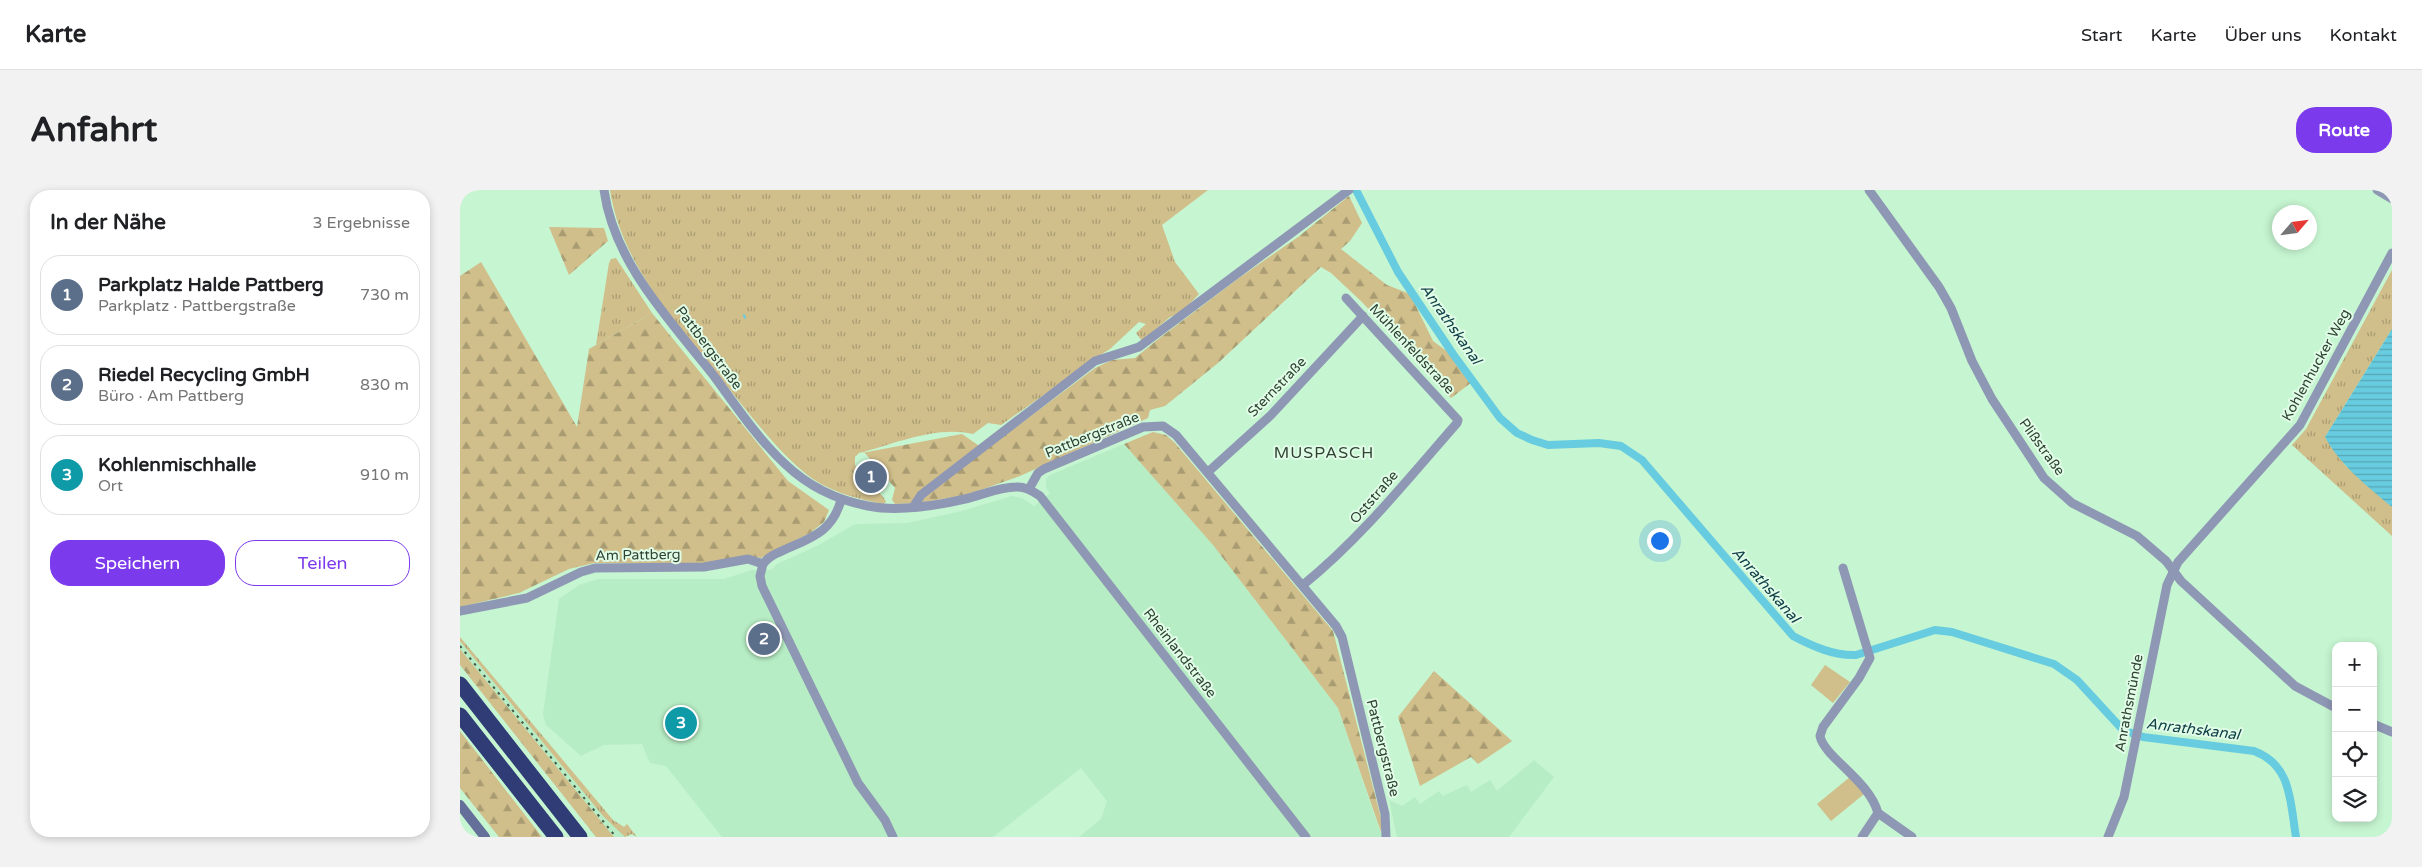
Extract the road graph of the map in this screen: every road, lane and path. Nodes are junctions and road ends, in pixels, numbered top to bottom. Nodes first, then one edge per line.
1 (604, 190) edge
2 (1349, 190) edge
3 (1869, 190) edge
4 (2377, 190) edge
5 (2392, 198) edge
6 (2392, 253) edge
7 (1346, 298) dead end
8 (1363, 316) junction
9 (1458, 420) joint
10 (1208, 472) junction
11 (1029, 489) junction
12 (841, 500) junction
13 (914, 506) junction
14 (763, 564) junction
15 (1843, 568) dead end
16 (2172, 572) junction
17 (1303, 585) junction
18 (460, 611) edge
19 (460, 684) edge
20 (2332, 706) edge
21 (460, 715) edge
22 (2377, 726) edge
23 (2392, 732) edge
24 (460, 805) edge
25 (1878, 812) junction
26 (485, 837) edge
27 (556, 837) edge
28 (580, 837) edge
29 (893, 837) edge
30 (1306, 837) edge
31 (1386, 837) edge
32 (1862, 837) edge
33 (1912, 837) edge
34 (2108, 837) edge

1 - 12 street, Pattbergstraße
2 - 13 street
3 - 16 street, Plißstraße
4 - 5 street
6 - 16 street, Kohlenhucker Weg
7 - 8 street, Mühlenfeldstraße
8 - 9 street, Mühlenfeldstraße
8 - 10 street, Sternstraße
9 - 17 street, Oststraße
10 - 11 street, Pattbergstraße
10 - 17 street, Pattbergstraße
11 - 13 street, Pattbergstraße
11 - 30 street, Rheinlandstraße
12 - 13 street, Pattbergstraße
12 - 14 street
14 - 18 street, Am Pattberg
14 - 29 street
15 - 25 street
16 - 20 street, Plißstraße
16 - 34 street, Anrathsmünde
17 - 31 street, Pattbergstraße
19 - 28 highway
21 - 27 highway
22 - 23 street
24 - 26 main road
25 - 32 street
25 - 33 street

